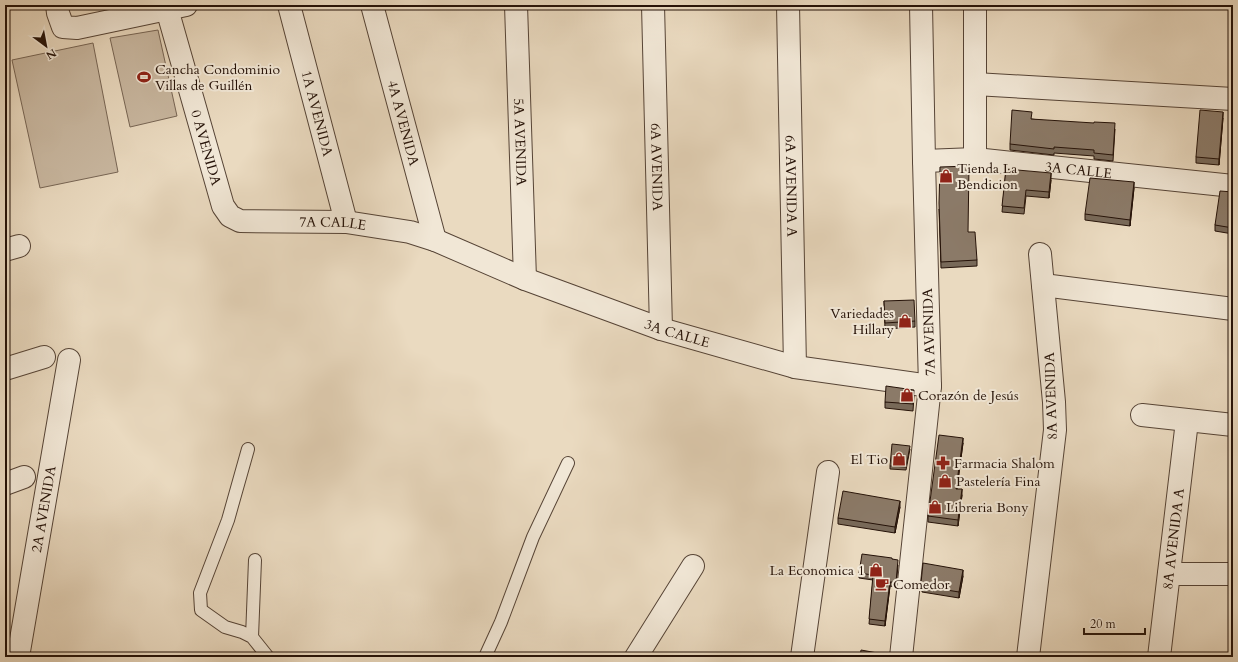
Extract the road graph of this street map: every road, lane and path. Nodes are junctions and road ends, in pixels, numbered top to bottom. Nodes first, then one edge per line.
1 (57, 5) edge
2 (289, 5) edge
3 (372, 5) edge
4 (516, 5) edge
5 (653, 5) edge
6 (788, 5) edge
7 (922, 5) edge
8 (975, 5) edge
9 (176, 7) edge
10 (975, 84) junction
11 (1233, 99) edge
12 (975, 159) junction
13 (924, 161) junction
14 (1233, 186) edge
15 (230, 216) joint
16 (346, 222) junction
17 (436, 240) junction
18 (1040, 254) dead end
19 (525, 279) junction
20 (1043, 285) junction
21 (1233, 309) edge
22 (661, 329) junction
23 (44, 357) dead end
24 (69, 360) dead end
25 (795, 367) junction
26 (5, 369) edge
27 (930, 386) junction
28 (1142, 415) dead end
29 (1187, 421) junction
30 (1233, 425) edge
31 (248, 449) dead end
32 (568, 463) dead end
33 (828, 472) dead end
34 (255, 560) dead end
35 (693, 566) dead end
36 (1169, 574) junction
37 (1233, 574) edge
38 (252, 637) junction
39 (18, 657) edge
40 (268, 657) edge
41 (485, 657) edge
42 (636, 657) edge
43 (802, 657) edge
44 (901, 657) edge
45 (1028, 657) edge
46 (1159, 657) edge

1 - 9 street
2 - 16 street, 1A AVENIDA
3 - 17 street, 4A AVENIDA
4 - 19 street, 5A AVENIDA
5 - 22 street, 6A AVENIDA
6 - 25 street, 6A AVENIDA A
7 - 13 street, 7A AVENIDA
8 - 10 street
9 - 15 street, 0 AVENIDA
10 - 11 street
10 - 12 street
12 - 13 street, 3A CALLE
12 - 14 street, 3A CALLE
13 - 27 street, 7A AVENIDA
15 - 16 street, 7A CALLE
16 - 17 street, 7A CALLE
17 - 19 street, 3A CALLE
18 - 20 street, 8A AVENIDA
19 - 22 street, 3A CALLE
20 - 21 street
20 - 45 street, 8A AVENIDA
22 - 25 street, 3A CALLE
23 - 26 street
24 - 39 street, 2A AVENIDA
25 - 27 street, 3A CALLE
27 - 44 street, 7A AVENIDA
28 - 29 street
29 - 30 street
29 - 36 street, 8A AVENIDA A
31 - 38 lane
32 - 41 lane
33 - 43 street
34 - 38 lane
35 - 42 street
36 - 37 street
36 - 46 street, 8A AVENIDA A
38 - 40 lane

